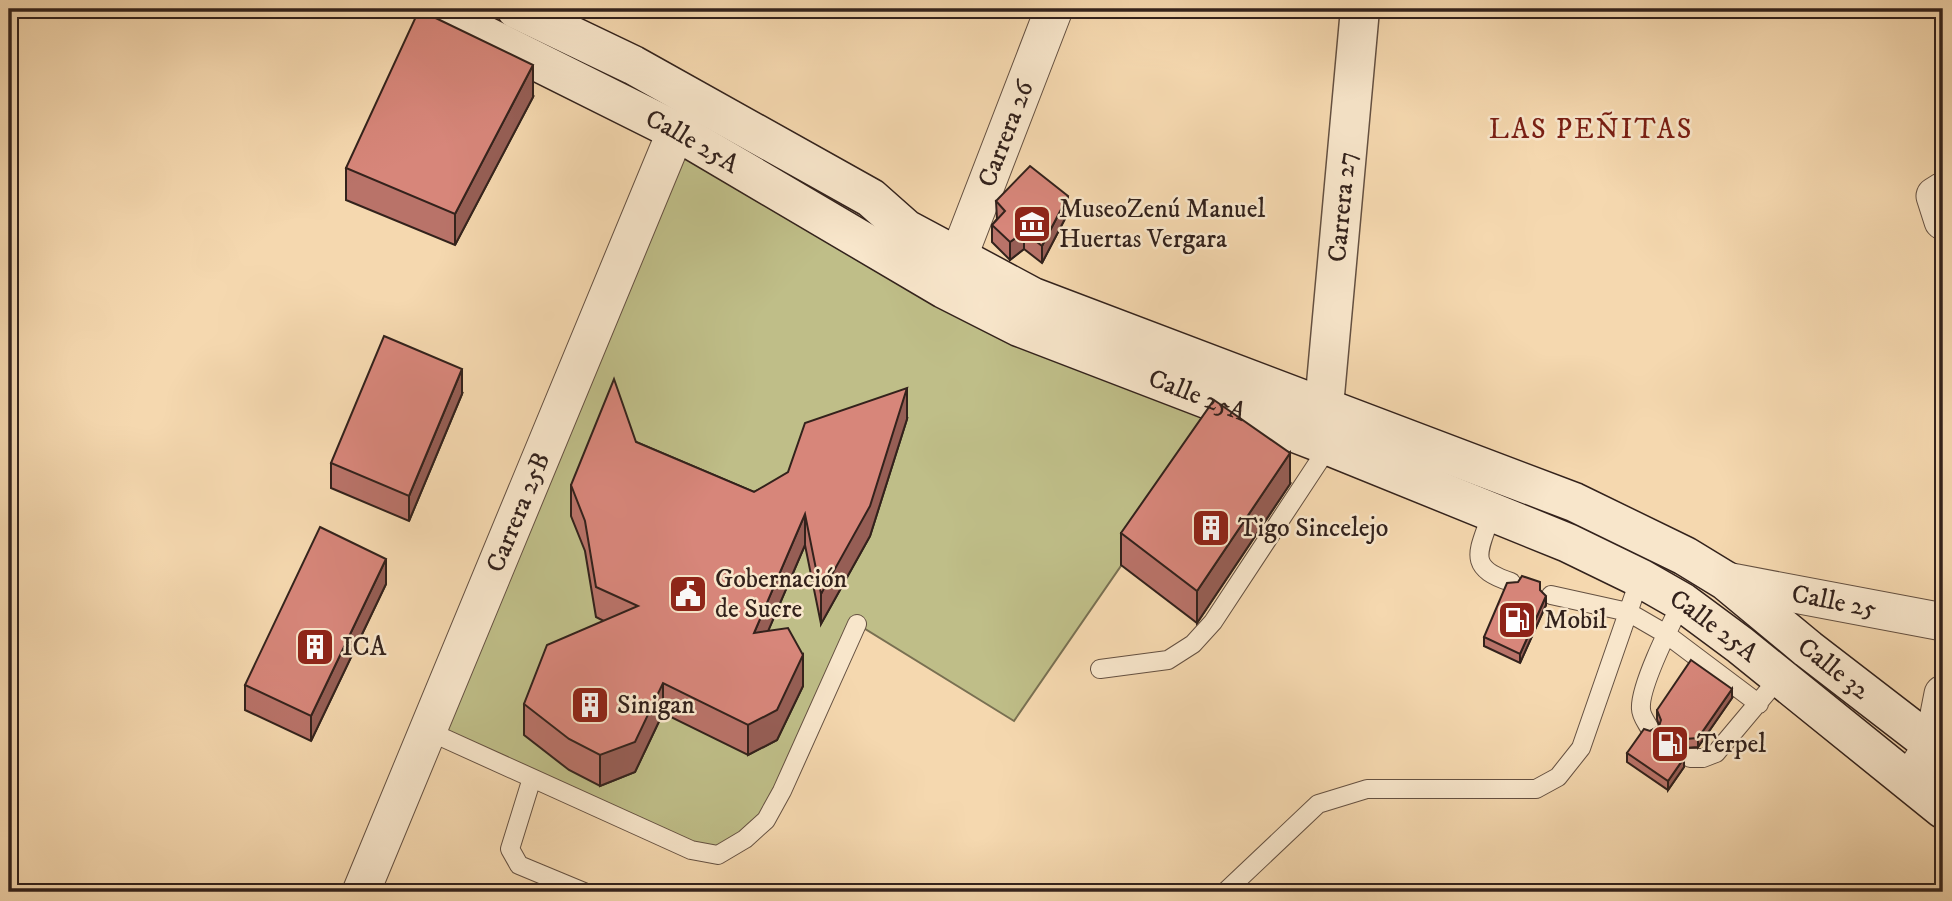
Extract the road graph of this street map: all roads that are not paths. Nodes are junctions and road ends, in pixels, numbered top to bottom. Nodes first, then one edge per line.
1 (432, 9) edge
2 (516, 9) edge
3 (1054, 9) edge
4 (1360, 9) edge
5 (676, 131) junction
6 (906, 229) junction
7 (958, 258) junction
8 (1324, 406) junction
9 (1329, 446) junction
10 (1492, 512) junction
11 (1511, 582) edge
12 (1726, 582) junction
13 (1550, 595) dead end
14 (1634, 595) junction
15 (1674, 618) junction
16 (1943, 622) edge
17 (857, 624) dead end
18 (1100, 669) dead end
19 (1769, 691) junction
20 (1943, 694) edge
21 (1650, 729) edge
22 (426, 730) junction
23 (1938, 749) edge
24 (1690, 758) dead end
25 (533, 778) junction
26 (1909, 781) junction
27 (1943, 809) edge
28 (360, 892) edge
29 (584, 892) edge
30 (1225, 892) edge

1 - 5 main road, Calle 25A
2 - 6 main road, Calle 25A
3 - 7 street, Carrera 26
4 - 8 main road, Carrera 27
5 - 6 main road
5 - 9 main road, Calle 25A
5 - 22 street, Carrera 25B
6 - 7 main road, Calle 25A
7 - 8 main road, Calle 25A
8 - 12 main road, Calle 25A
9 - 10 main road, Calle 25A
9 - 18 lane
10 - 11 lane
10 - 14 main road, Calle 25A
12 - 16 street, Calle 25
12 - 23 main road, Calle 32
13 - 14 lane
14 - 15 main road, Calle 25A
14 - 30 lane
15 - 19 main road, Calle 25A
15 - 21 lane
17 - 25 lane
19 - 24 lane
19 - 26 main road, Calle 25A
20 - 23 street
22 - 25 lane
22 - 28 street, Carrera 25B
23 - 26 street
25 - 29 lane
26 - 27 main road

